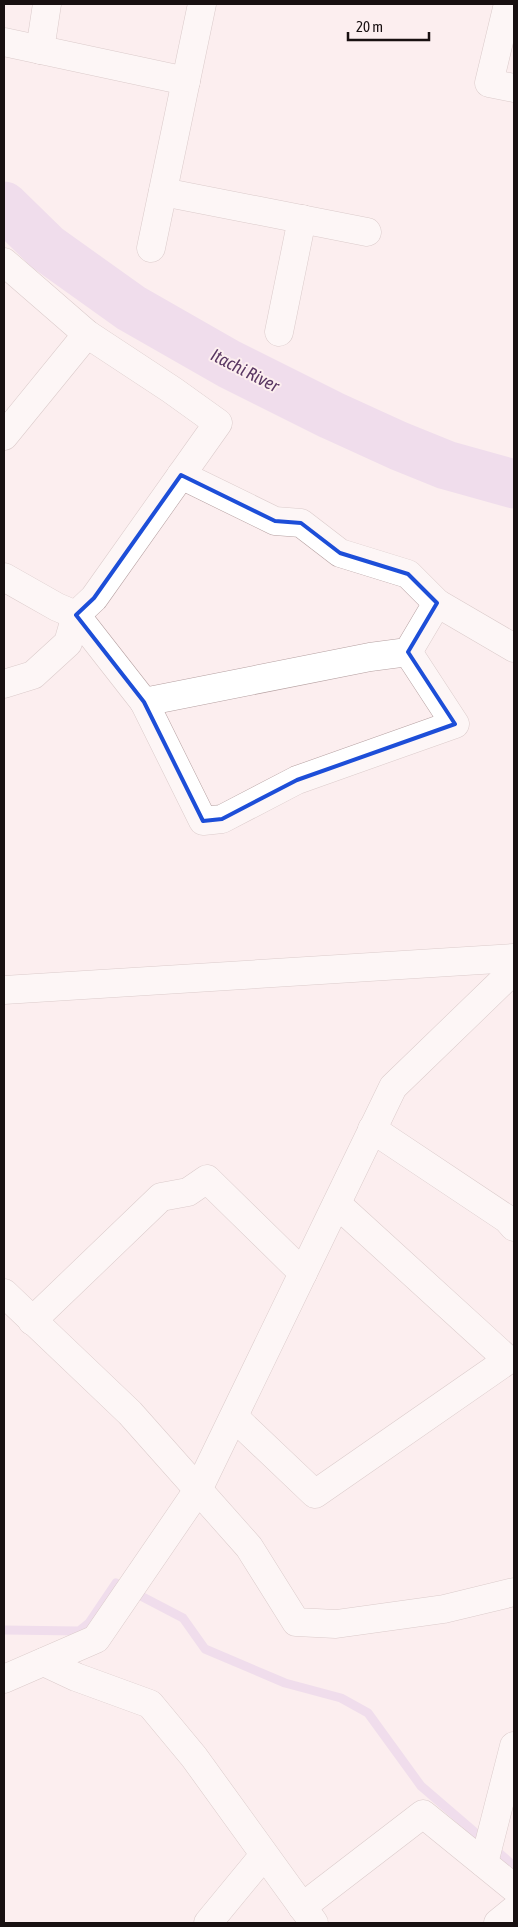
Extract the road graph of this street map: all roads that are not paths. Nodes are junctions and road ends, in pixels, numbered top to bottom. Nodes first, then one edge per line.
1 (47, 4) edge
2 (202, 4) edge
3 (508, 4) edge
4 (4, 42) edge
5 (40, 50) junction
6 (186, 81) junction
7 (514, 88) edge
8 (163, 192) junction
9 (302, 219) junction
10 (367, 232) dead end
11 (152, 248) dead end
12 (4, 262) edge
13 (279, 332) dead end
14 (87, 334) junction
15 (4, 436) edge
16 (181, 475) junction
17 (4, 578) edge
18 (437, 603) junction
19 (76, 615) junction
20 (514, 648) edge
21 (408, 652) junction
22 (4, 684) edge
23 (144, 702) junction
24 (514, 958) edge
25 (514, 970) edge
26 (4, 990) edge
27 (372, 1129) junction
28 (337, 1204) junction
29 (514, 1228) edge
30 (303, 1273) junction
31 (4, 1293) edge
32 (32, 1321) junction
33 (234, 1417) junction
34 (198, 1490) junction
35 (514, 1592) edge
36 (44, 1662) junction
37 (4, 1679) edge
38 (514, 1746) edge
39 (264, 1855) junction
40 (484, 1863) junction
41 (514, 1888) edge
42 (514, 1910) edge
43 (308, 1915) edge
44 (208, 1923) edge
45 (498, 1923) edge

1 - 5 street
2 - 6 street
3 - 7 street
4 - 5 street
5 - 6 street
6 - 8 street
8 - 9 street
8 - 11 street
9 - 10 street
9 - 13 street
12 - 14 street
14 - 15 street
14 - 16 street
16 - 18 street
16 - 19 street
17 - 19 street
18 - 20 street
18 - 21 street
19 - 22 street
19 - 23 street
21 - 23 street
21 - 23 street
24 - 26 street
25 - 27 street
27 - 28 street
27 - 29 street
28 - 30 street
28 - 33 street
30 - 32 street
30 - 33 street
31 - 32 street
32 - 34 street
33 - 34 street
34 - 35 street
34 - 36 street
36 - 37 street
36 - 39 street
38 - 40 street
39 - 43 street
39 - 44 street
40 - 41 street
40 - 43 street
42 - 45 street

